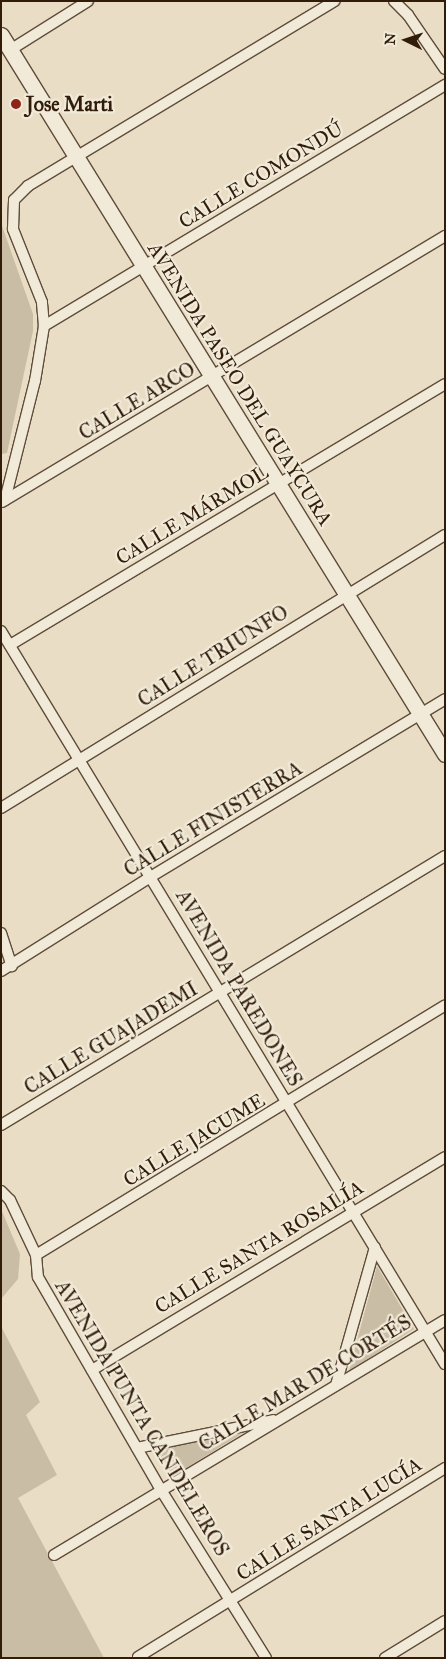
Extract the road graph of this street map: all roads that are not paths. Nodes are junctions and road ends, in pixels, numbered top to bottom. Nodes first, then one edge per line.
1 (88, 1) edge
2 (335, 1) edge
3 (394, 1) edge
4 (1, 35) edge
5 (10, 50) junction
6 (445, 69) edge
7 (445, 86) edge
8 (76, 157) junction
9 (445, 236) edge
10 (144, 266) junction
11 (44, 326) junction
12 (212, 377) junction
13 (445, 384) edge
14 (278, 484) junction
15 (3, 502) edge
16 (445, 535) edge
17 (346, 594) junction
18 (1, 631) edge
19 (10, 645) junction
20 (445, 699) edge
21 (420, 714) junction
22 (445, 754) edge
23 (80, 760) junction
24 (1, 808) edge
25 (445, 856) edge
26 (152, 876) junction
27 (1, 933) edge
28 (12, 966) junction
29 (1, 971) edge
30 (221, 991) junction
31 (445, 1005) edge
32 (288, 1103) junction
33 (1, 1126) edge
34 (445, 1156) edge
35 (1, 1191) edge
36 (354, 1210) junction
37 (375, 1247) junction
38 (36, 1255) junction
39 (445, 1320) edge
40 (425, 1332) junction
41 (445, 1364) edge
42 (92, 1370) junction
43 (336, 1385) junction
44 (281, 1418) junction
45 (137, 1448) junction
46 (445, 1468) edge
47 (161, 1490) junction
48 (54, 1555) dead end
49 (232, 1600) junction
50 (445, 1621) edge
51 (138, 1657) edge
52 (266, 1658) edge
53 (385, 1658) edge

1 - 5 street
2 - 8 street
3 - 6 street
4 - 5 street, AVENIDA PASEO DEL GUAYCURA
5 - 8 street, AVENIDA PASEO DEL GUAYCURA
7 - 10 street, CALLE COMONDÚ
8 - 10 street, AVENIDA PASEO DEL GUAYCURA
8 - 11 street
9 - 12 street, CALLE ARCO
10 - 11 street, CALLE COMONDÚ
10 - 12 street, AVENIDA PASEO DEL GUAYCURA
11 - 15 street
12 - 14 street, AVENIDA PASEO DEL GUAYCURA
12 - 15 street, CALLE ARCO
13 - 14 street, CALLE MÁRMOL
14 - 17 street, AVENIDA PASEO DEL GUAYCURA
14 - 19 street, CALLE MÁRMOL
16 - 17 street, CALLE TRIUNFO
17 - 21 street, AVENIDA PASEO DEL GUAYCURA
17 - 23 street, CALLE TRIUNFO
18 - 19 street, AVENIDA PAREDONES
19 - 23 street, AVENIDA PAREDONES
20 - 21 street, CALLE FINISTERRA
21 - 22 street, AVENIDA PASEO DEL GUAYCURA
21 - 26 street, CALLE FINISTERRA
23 - 24 street, CALLE TRIUNFO
23 - 26 street, AVENIDA PAREDONES
25 - 30 street, CALLE GUAJADEMI
26 - 28 street, CALLE FINISTERRA
26 - 30 street, AVENIDA PAREDONES
27 - 28 street
28 - 29 street, CALLE FINISTERRA
30 - 32 street, AVENIDA PAREDONES
30 - 33 street, CALLE GUAJADEMI
31 - 32 street, CALLE JACUME
32 - 36 street, AVENIDA PAREDONES
32 - 38 street, CALLE JACUME
34 - 36 street, CALLE SANTA ROSALÍA
35 - 38 street, AVENIDA PUNTA CANDELEROS
36 - 37 street, AVENIDA PAREDONES
36 - 42 street, CALLE SANTA ROSALÍA
37 - 40 street, AVENIDA PAREDONES
37 - 43 street
38 - 42 street, AVENIDA PUNTA CANDELEROS
39 - 40 street, CALLE MAR DE CORTÉS
40 - 41 street, AVENIDA PAREDONES
40 - 43 street, CALLE MAR DE CORTÉS
42 - 45 street, AVENIDA PUNTA CANDELEROS
43 - 44 street, CALLE MAR DE CORTÉS
44 - 45 street
44 - 47 street, CALLE MAR DE CORTÉS
45 - 47 street, AVENIDA PUNTA CANDELEROS
46 - 49 street, CALLE SANTA LUCÍA
47 - 48 street, CALLE MAR DE CORTÉS
47 - 49 street, AVENIDA PUNTA CANDELEROS
49 - 51 street, CALLE SANTA LUCÍA
49 - 52 street, AVENIDA PUNTA CANDELEROS
50 - 53 street

